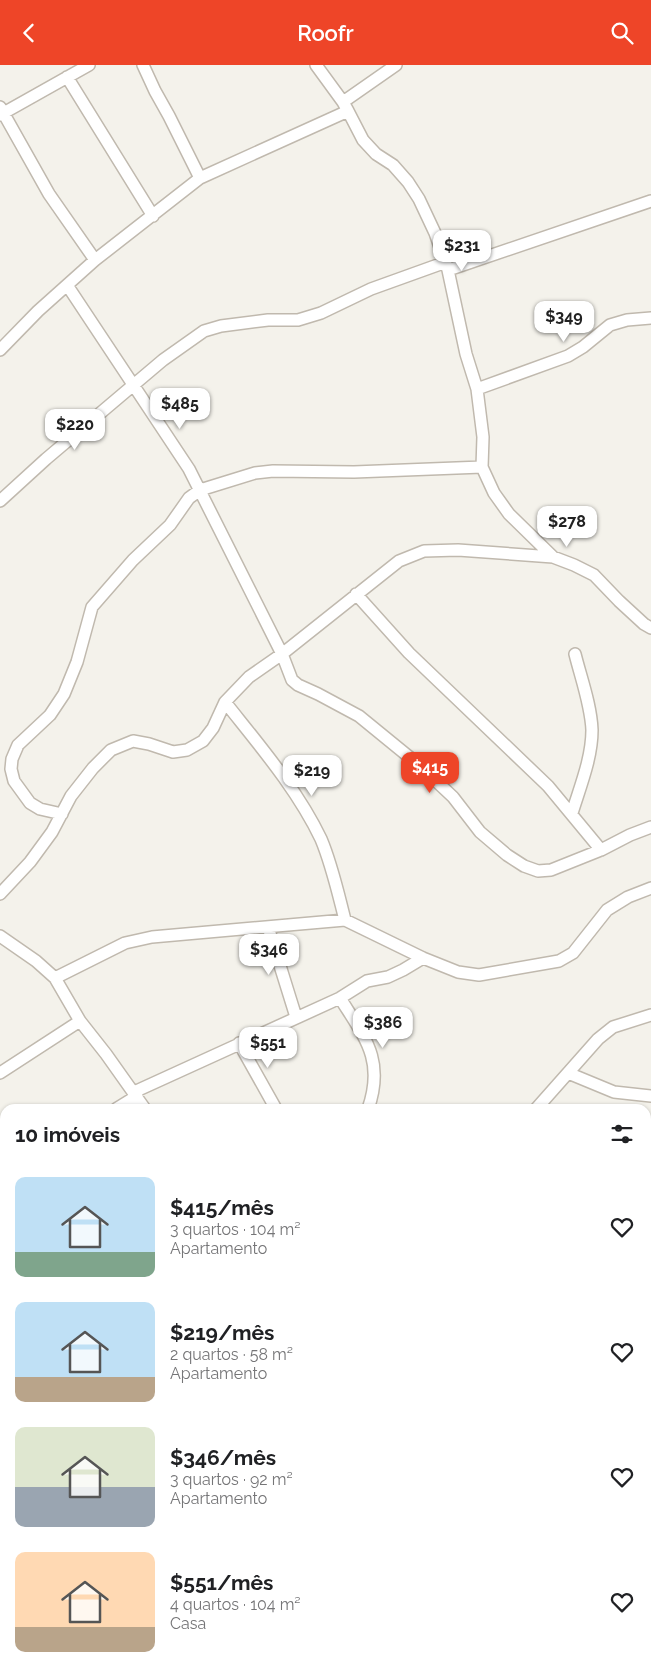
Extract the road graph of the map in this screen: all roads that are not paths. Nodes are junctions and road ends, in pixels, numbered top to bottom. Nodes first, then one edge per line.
1 (89, 65) edge
2 (143, 65) edge
3 (316, 65) edge
4 (396, 65) edge
5 (68, 77) junction
6 (346, 106) junction
7 (1, 112) edge
8 (200, 178) junction
9 (651, 201) edge
10 (153, 216) junction
11 (96, 260) junction
12 (447, 266) junction
13 (67, 285) junction
14 (651, 318) edge
15 (0, 351) edge
16 (134, 385) junction
17 (477, 389) junction
18 (482, 467) junction
19 (200, 490) junction
20 (0, 501) edge
21 (553, 557) junction
22 (356, 594) junction
23 (651, 628) edge
24 (282, 653) junction
25 (575, 654) dead end
26 (225, 702) junction
27 (572, 813) junction
28 (62, 814) junction
29 (651, 827) edge
30 (601, 850) junction
31 (651, 888) edge
32 (0, 894) edge
33 (345, 920) junction
34 (268, 927) junction
35 (0, 936) edge
36 (423, 958) junction
37 (55, 978) junction
38 (340, 999) junction
39 (651, 1015) edge
40 (296, 1017) junction
41 (80, 1021) junction
42 (239, 1043) junction
43 (0, 1073) edge
44 (568, 1073) junction
45 (136, 1094) junction
46 (651, 1096) edge
47 (123, 1104) edge
48 (142, 1104) edge
49 (271, 1104) edge
50 (369, 1104) edge
51 (540, 1104) edge

1 - 5 street
2 - 8 street
3 - 6 street
4 - 6 street
5 - 7 street
5 - 10 street
6 - 8 street
6 - 12 street
7 - 11 street
8 - 10 street
9 - 12 street
10 - 11 street
11 - 13 street
12 - 16 street
12 - 17 street
13 - 15 street
13 - 16 street
14 - 17 street
16 - 19 street
16 - 20 street
17 - 18 street
18 - 19 street
18 - 21 street
19 - 24 street
19 - 28 street
21 - 22 street
21 - 23 street
22 - 24 street
22 - 27 street
24 - 26 street
24 - 30 street
25 - 27 street
26 - 28 street
26 - 33 street
27 - 30 street
28 - 32 street
29 - 30 street
31 - 36 street
33 - 34 street
33 - 36 street
34 - 37 street
34 - 40 street
35 - 37 street
36 - 38 street
37 - 41 street
38 - 40 street
38 - 50 street
39 - 44 street
40 - 42 street
41 - 43 street
41 - 45 street
42 - 45 street
42 - 49 street
44 - 46 street
44 - 51 street
45 - 47 street
45 - 48 street

